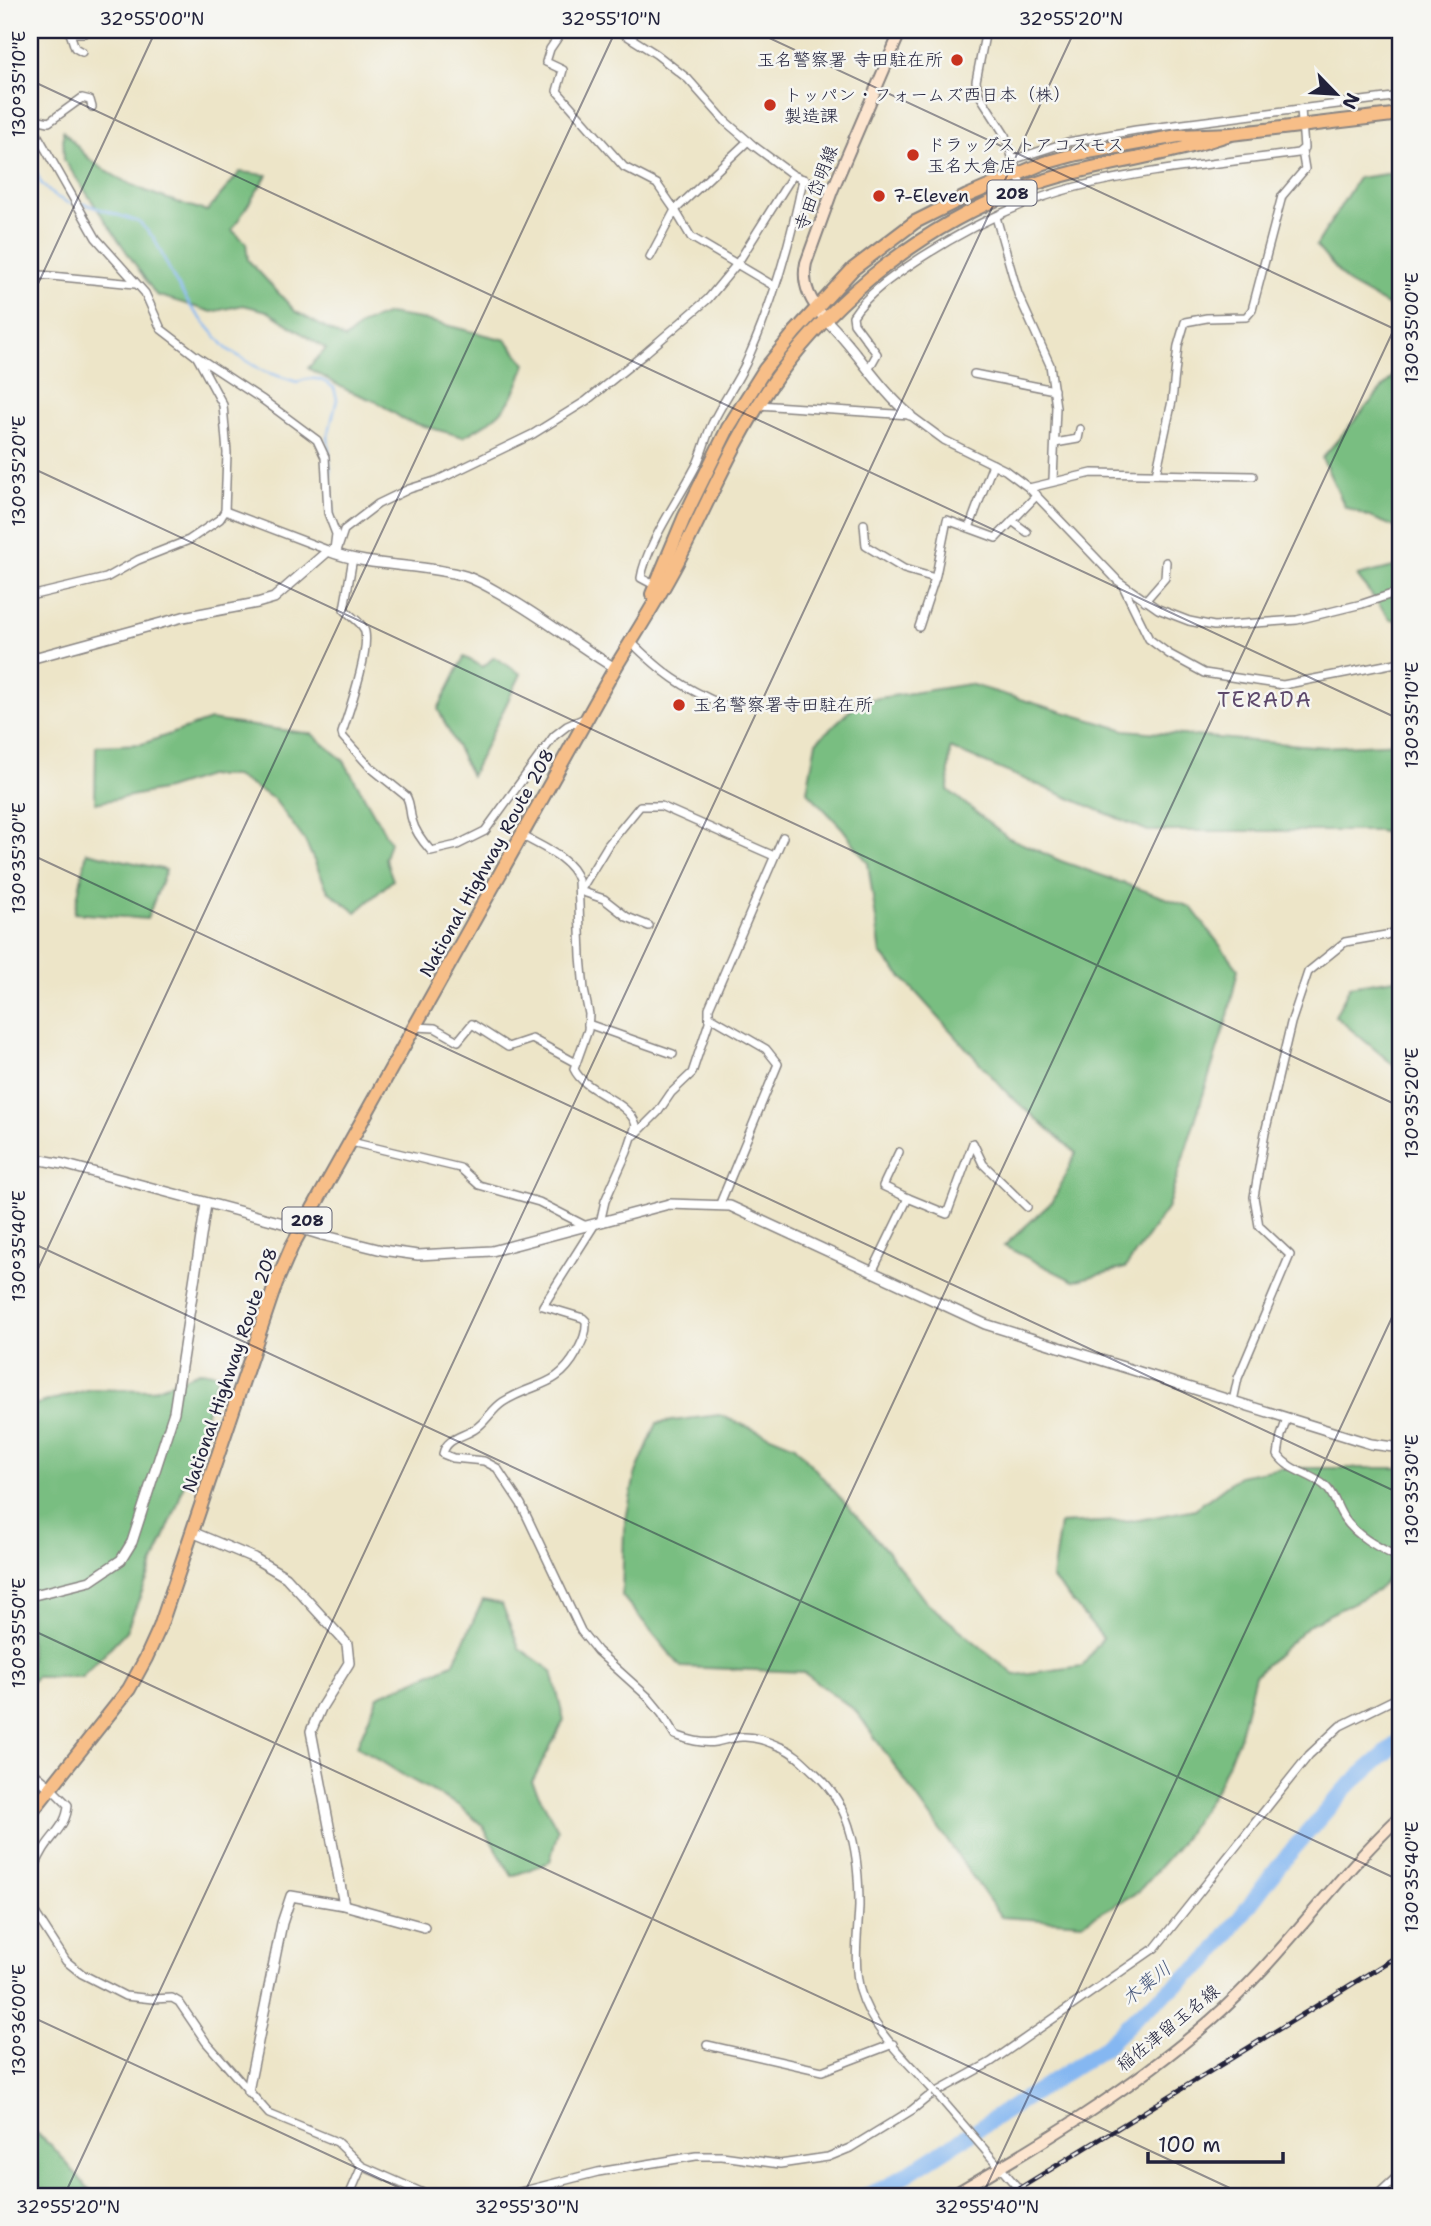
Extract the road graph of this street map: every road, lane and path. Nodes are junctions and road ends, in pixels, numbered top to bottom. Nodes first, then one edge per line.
1 (563, 30) edge
2 (618, 30) edge
3 (901, 30) edge
4 (986, 30) edge
5 (68, 31) edge
6 (85, 33) dead end
7 (82, 52) dead end
8 (1401, 96) edge
9 (92, 107) dead end
10 (1301, 109) junction
11 (1401, 114) edge
12 (30, 120) edge
13 (1302, 126) junction
14 (1231, 134) junction
15 (748, 141) junction
16 (1302, 151) junction
17 (1012, 160) junction
18 (1016, 174) junction
19 (793, 175) junction
20 (803, 179) junction
21 (1022, 189) junction
22 (832, 191) junction
23 (1027, 202) junction
24 (675, 210) junction
25 (996, 217) junction
26 (650, 257) dead end
27 (737, 264) junction
28 (30, 274) edge
29 (135, 284) junction
30 (774, 286) junction
31 (816, 308) junction
32 (826, 320) junction
33 (196, 356) junction
34 (869, 370) junction
35 (974, 374) dead end
36 (1054, 390) junction
37 (758, 405) junction
38 (910, 415) junction
39 (713, 421) junction
40 (728, 428) junction
41 (1080, 429) dead end
42 (1055, 443) junction
43 (993, 464) junction
44 (1156, 474) junction
45 (1253, 476) dead end
46 (1053, 481) junction
47 (1029, 488) junction
48 (1037, 495) junction
49 (225, 511) junction
50 (1012, 521) junction
51 (864, 524) dead end
52 (969, 528) junction
53 (1027, 532) dead end
54 (333, 553) junction
55 (353, 558) junction
56 (1166, 562) dead end
57 (935, 578) junction
58 (1122, 585) junction
59 (656, 586) junction
60 (1401, 591) edge
61 (30, 596) edge
62 (1145, 601) junction
63 (919, 627) dead end
64 (631, 642) junction
65 (30, 659) edge
66 (1401, 662) edge
67 (615, 668) junction
68 (723, 705) dead end
69 (589, 716) junction
70 (523, 836) junction
71 (783, 837) dead end
72 (774, 856) junction
73 (580, 891) junction
74 (649, 926) dead end
75 (1401, 930) edge
76 (709, 1016) junction
77 (588, 1024) junction
78 (415, 1027) junction
79 (673, 1054) dead end
80 (576, 1063) junction
81 (632, 1138) junction
82 (351, 1142) junction
83 (899, 1152) dead end
84 (30, 1158) edge
85 (908, 1198) junction
86 (206, 1204) junction
87 (719, 1206) junction
88 (1027, 1207) dead end
89 (594, 1225) junction
90 (872, 1272) junction
91 (1233, 1401) junction
92 (1287, 1418) junction
93 (1401, 1448) edge
94 (192, 1532) junction
95 (1401, 1559) edge
96 (30, 1596) edge
97 (1401, 1696) edge
98 (30, 1771) edge
99 (51, 1788) junction
100 (30, 1814) edge
101 (1401, 1816) edge
102 (30, 1881) edge
103 (30, 1905) edge
104 (344, 1905) junction
105 (424, 1927) dead end
106 (893, 2044) junction
107 (706, 2045) dead end
108 (248, 2091) junction
109 (362, 2166) junction
110 (1001, 2167) junction
111 (1401, 2174) edge
112 (349, 2196) edge
113 (430, 2196) edge
114 (504, 2196) edge
115 (951, 2196) edge
116 (1025, 2196) edge
117 (1376, 2196) edge

1 - 24 street
2 - 15 street
3 - 22 main road, 寺田岱明線
4 - 17 street
5 - 6 street
5 - 7 street
8 - 10 street
9 - 12 street
10 - 13 street
10 - 17 street
11 - 13 highway, National Highway Route 208 / 208
12 - 29 street
13 - 14 highway, National Highway Route 208 / 208
13 - 16 street
14 - 18 highway, National Highway Route 208 / 208
14 - 21 highway, National Highway Route 208 / 208
15 - 19 street
15 - 24 street
16 - 23 street
16 - 44 street
17 - 18 street
18 - 21 street
18 - 31 highway, National Highway Route 208 / 208
19 - 20 street
19 - 27 street
20 - 22 street
20 - 30 street
21 - 23 street
21 - 32 highway, National Highway Route 208 / 208
22 - 31 main road, 寺田岱明線
23 - 25 street
24 - 26 street
24 - 27 street
25 - 34 street
25 - 36 street
27 - 30 street
27 - 54 street
28 - 29 street
29 - 33 street
30 - 39 street
31 - 32 main road, 寺田岱明線
31 - 40 highway, National Highway Route 208 / 208
32 - 34 street
32 - 37 highway, National Highway Route 208 / 208
33 - 49 street
33 - 54 street
34 - 38 street
35 - 36 street
36 - 42 street
37 - 38 street
37 - 64 highway, National Highway Route 208 / 208
38 - 43 street
39 - 40 street
39 - 59 street
40 - 59 highway, National Highway Route 208 / 208
41 - 42 street
42 - 46 street
43 - 47 street
43 - 52 street
44 - 45 street
44 - 46 street
46 - 47 street
47 - 48 street
48 - 50 street
48 - 58 street
49 - 54 street
49 - 61 street
50 - 52 street
50 - 53 street
51 - 57 street
52 - 57 street
54 - 55 street
54 - 65 street
55 - 67 street
55 - 69 street
56 - 62 street
57 - 63 street
58 - 62 street
58 - 66 street
59 - 64 highway, National Highway Route 208 / 208
60 - 62 street
64 - 67 highway, National Highway Route 208 / 208
64 - 68 street
67 - 69 highway, National Highway Route 208 / 208
69 - 70 highway, National Highway Route 208 / 208
70 - 73 street
70 - 78 highway, National Highway Route 208 / 208
71 - 72 street
72 - 73 street
72 - 76 street
73 - 74 street
73 - 77 street
75 - 91 street
76 - 81 street
76 - 87 street
77 - 79 street
77 - 80 street
78 - 80 street
78 - 82 highway, National Highway Route 208 / 208
80 - 81 street
81 - 89 street
82 - 89 street
82 - 94 highway, National Highway Route 208 / 208
83 - 85 street
84 - 86 street
85 - 88 street
85 - 90 street
86 - 89 street, bridge
86 - 96 street
87 - 89 street
87 - 90 street
89 - 106 street
90 - 91 street
91 - 92 street
92 - 93 street
92 - 95 street
94 - 99 highway, National Highway Route 208 / 208
94 - 104 street
97 - 114 street
98 - 99 street
99 - 100 highway, National Highway Route 208 / 208
99 - 102 street
101 - 110 main road, 稲佐津留玉名線
103 - 108 street
104 - 105 street
104 - 108 street
106 - 107 street
106 - 110 street, bridge
108 - 109 street
109 - 112 street
109 - 113 street
110 - 115 main road, 稲佐津留玉名線
110 - 116 street
111 - 117 street

